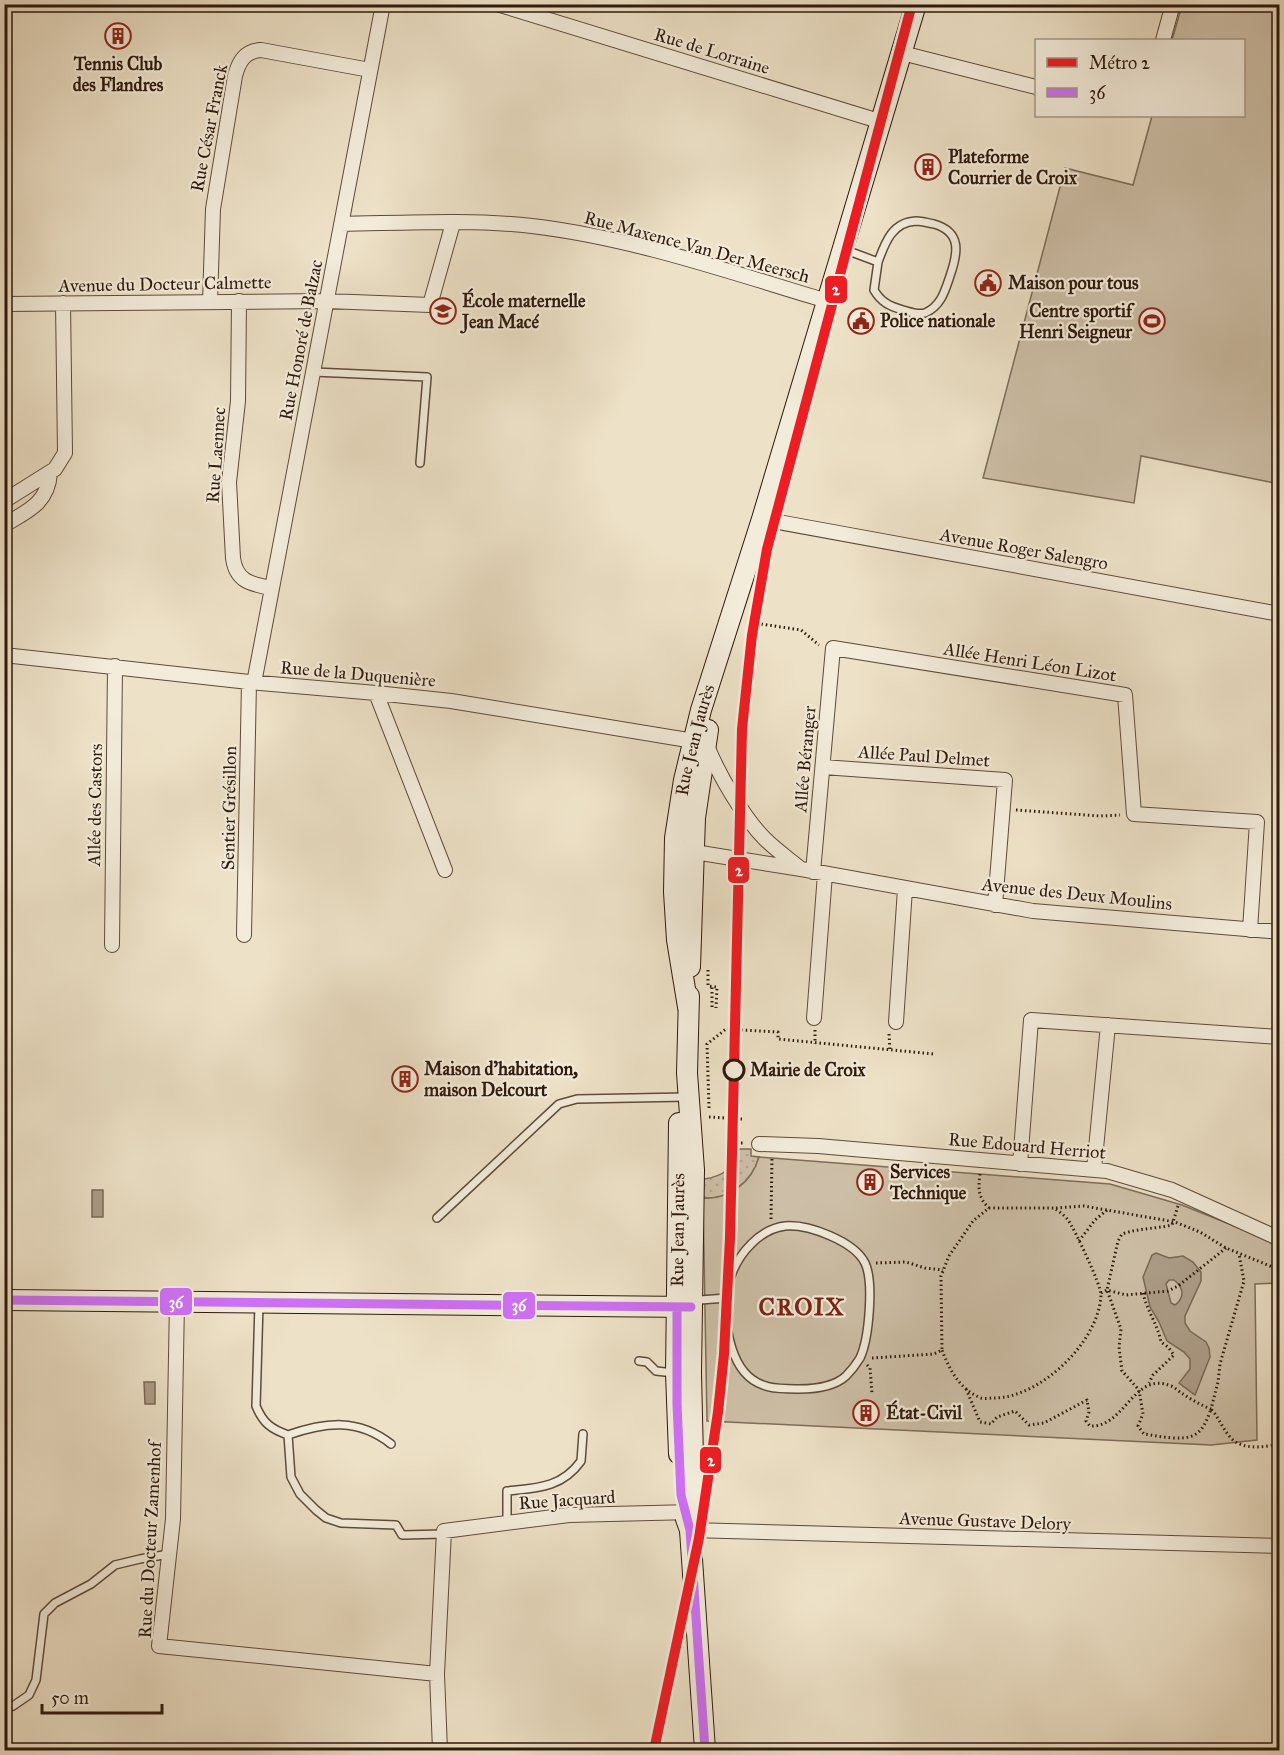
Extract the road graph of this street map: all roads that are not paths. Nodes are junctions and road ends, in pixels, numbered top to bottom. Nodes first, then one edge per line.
1 (382, 4) edge
2 (497, 4) edge
3 (916, 4) edge
4 (1173, 4) edge
5 (1163, 39) edge
6 (902, 53) junction
7 (370, 70) junction
8 (1035, 87) edge
9 (882, 122) junction
10 (453, 223) junction
11 (341, 224) junction
12 (843, 249) junction
13 (878, 262) junction
14 (327, 300) junction
15 (238, 301) junction
16 (827, 301) junction
17 (210, 302) junction
18 (4, 303) edge
19 (63, 303) junction
20 (314, 372) junction
21 (420, 463) dead end
22 (50, 473) junction
23 (4, 501) edge
24 (762, 519) junction
25 (4, 525) edge
26 (271, 588) junction
27 (1280, 614) edge
28 (833, 648) joint
29 (4, 655) edge
30 (115, 666) junction
31 (251, 683) junction
32 (376, 693) junction
33 (700, 741) junction
34 (823, 767) junction
35 (684, 850) junction
36 (445, 870) dead end
37 (813, 872) junction
38 (905, 889) junction
39 (995, 905) junction
40 (1250, 930) junction
41 (1280, 932) edge
42 (244, 935) dead end
43 (112, 945) dead end
44 (814, 1018) dead end
45 (896, 1022) dead end
46 (1108, 1025) junction
47 (1280, 1037) edge
48 (686, 1097) junction
49 (759, 1144) road end
50 (1020, 1164) junction
51 (1094, 1169) junction
52 (437, 1218) dead end
53 (1280, 1239) edge
54 (727, 1298) junction
55 (4, 1300) edge
56 (177, 1302) junction
57 (259, 1303) junction
58 (684, 1307) junction
59 (639, 1360) dead end
60 (683, 1373) junction
61 (583, 1434) dead end
62 (288, 1435) junction
63 (391, 1444) dead end
64 (689, 1518) junction
65 (507, 1522) junction
66 (444, 1532) junction
67 (1280, 1546) edge
68 (169, 1554) junction
69 (437, 1674) junction
70 (4, 1708) edge
71 (440, 1750) edge
72 (705, 1750) edge

1 - 7 street, Rue Honoré de Balzac
2 - 9 street, Rue de Lorraine
3 - 6 main road, Rue Jean Jaurès
4 - 5 street
6 - 8 street
6 - 9 main road, Rue Jean Jaurès
7 - 11 street, Rue Honoré de Balzac
7 - 17 street, Rue César Franck
9 - 12 main road, Rue Jean Jaurès
10 - 11 street, Rue Maxence Van Der Meersch
10 - 14 street, Avenue du Docteur Calmette
10 - 16 street, Rue Maxence Van Der Meersch
11 - 14 street, Rue Honoré de Balzac
12 - 13 lane
12 - 16 main road, Rue Jean Jaurès
13 - 13 lane
14 - 15 street, Avenue du Docteur Calmette
14 - 20 street, Rue Honoré de Balzac
15 - 17 street, Avenue du Docteur Calmette
15 - 26 street, Rue Laennec
16 - 24 main road, Rue Jean Jaurès
17 - 19 street, Avenue du Docteur Calmette
18 - 19 street, Avenue du Docteur Calmette
19 - 22 street
20 - 21 lane
20 - 26 street, Rue Honoré de Balzac
22 - 23 street
22 - 25 street
24 - 27 street, Avenue Roger Salengro
24 - 33 main road, Rue Jean Jaurès
26 - 31 street, Rue Honoré de Balzac
28 - 34 street, Allée Béranger
28 - 40 street, Allée Henri Léon Lizot
29 - 30 street, Rue de la Duquenière
30 - 31 street, Rue de la Duquenière
30 - 43 street, Allée des Castors
31 - 32 street, Rue de la Duquenière
31 - 42 street, Sentier Grésillon
32 - 33 street, Rue de la Duquenière
32 - 36 street
33 - 35 main road, Rue Jean Jaurès
33 - 37 street, Avenue des Deux Moulins
34 - 37 street, Allée Béranger
34 - 39 street, Allée Paul Delmet
35 - 37 street, Avenue des Deux Moulins
35 - 48 main road, Rue Jean Jaurès
37 - 38 street, Avenue des Deux Moulins
37 - 44 street, Allée Béranger
38 - 39 street, Avenue des Deux Moulins
38 - 45 street
39 - 40 street, Avenue des Deux Moulins
40 - 41 street, Avenue des Deux Moulins
46 - 47 street
46 - 50 street
46 - 51 street
48 - 52 lane
48 - 58 main road, Rue Jean Jaurès
49 - 50 street, Rue Edouard Herriot
50 - 51 street, Rue Edouard Herriot
51 - 53 street, Rue Edouard Herriot
54 - 54 lane
54 - 58 lane
55 - 56 main road
56 - 57 main road
56 - 68 street, Rue du Docteur Zamenhof
57 - 58 main road
57 - 62 lane
58 - 60 main road, Rue Jean Jaurès
59 - 60 lane
60 - 64 main road, Rue Jean Jaurès
61 - 65 lane
62 - 63 lane
62 - 66 lane
64 - 65 street, Rue Jacquard
64 - 67 street, Avenue Gustave Delory
64 - 72 main road, Rue Jean Jaurès
65 - 66 street, Rue Jacquard
66 - 69 street
68 - 69 street, Rue du Docteur Zamenhof
68 - 70 lane
69 - 71 street

